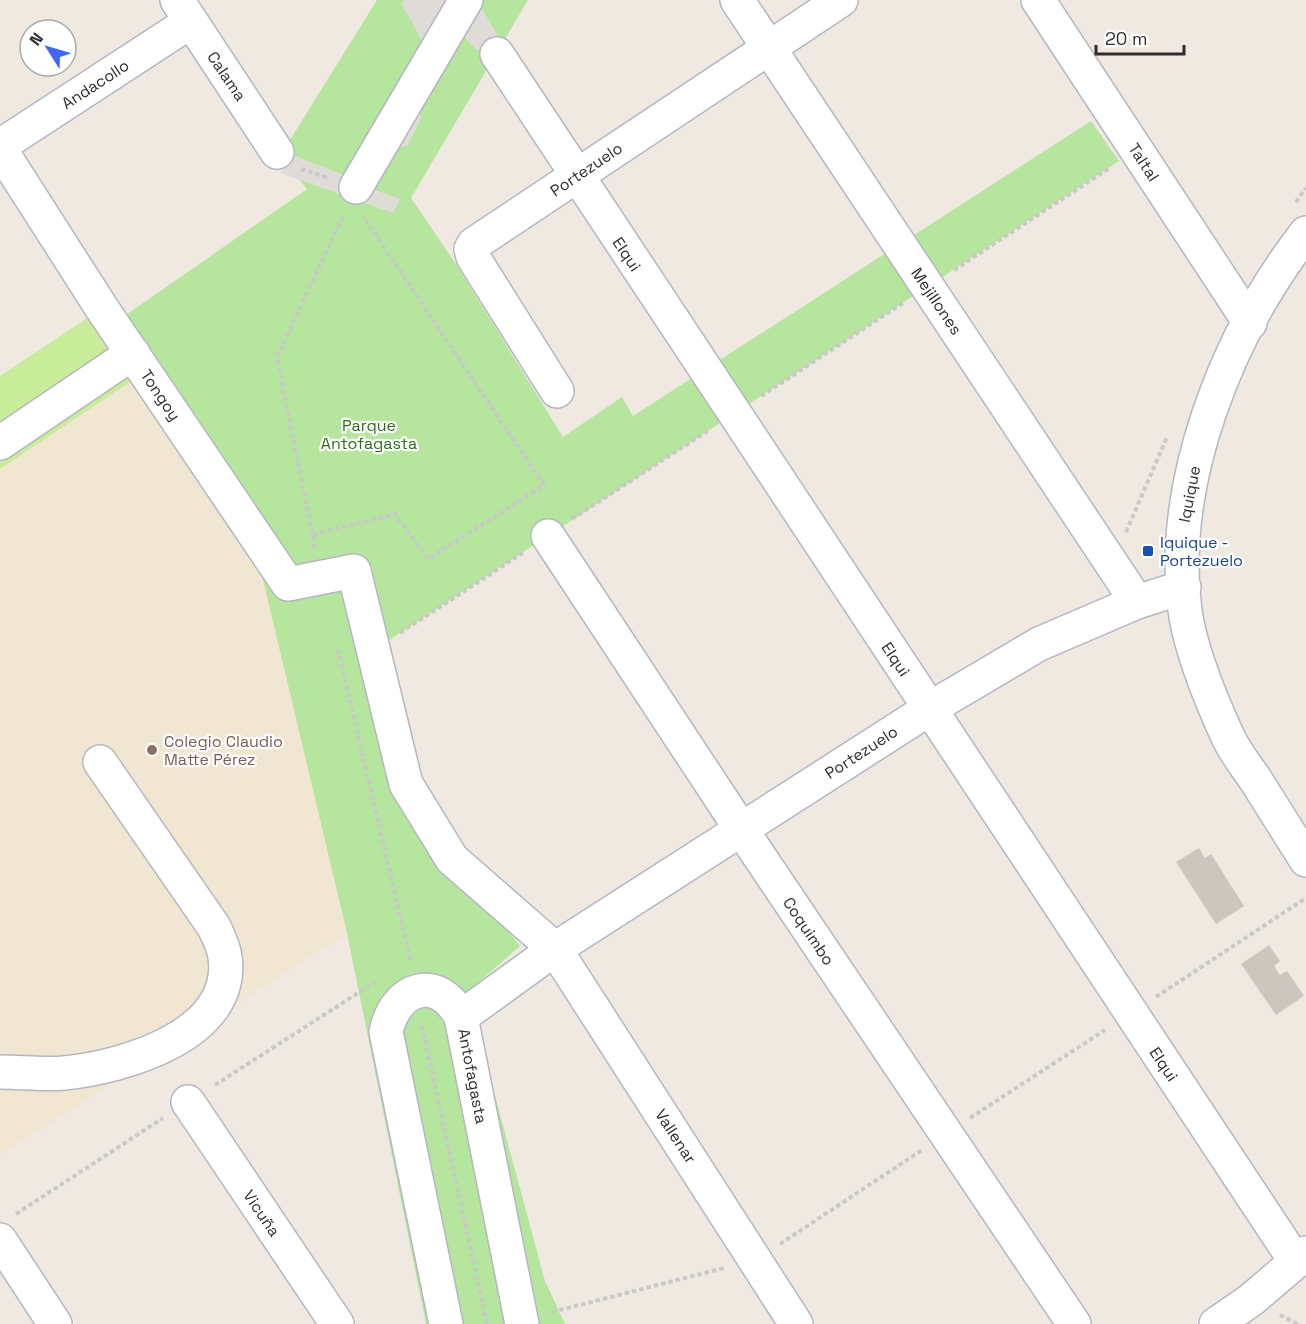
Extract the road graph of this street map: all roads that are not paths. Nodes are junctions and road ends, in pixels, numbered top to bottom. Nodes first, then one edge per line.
1 (466, 0) edge
2 (736, 0) edge
3 (841, 0) edge
4 (1038, 0) edge
5 (183, 11) edge
6 (769, 48) junction
7 (497, 54) dead end
8 (0, 147) edge
9 (277, 152) road end
10 (576, 176) junction
11 (357, 198) road end
12 (1306, 233) edge
13 (1250, 323) junction
14 (133, 353) junction
15 (557, 391) dead end
16 (0, 443) edge
17 (548, 536) dead end
18 (1184, 587) junction
19 (1137, 602) junction
20 (929, 709) junction
21 (100, 762) dead end
22 (741, 829) junction
23 (1306, 860) edge
24 (555, 949) junction
25 (461, 1017) junction
26 (0, 1072) edge
27 (188, 1102) dead end
28 (0, 1240) edge
29 (1301, 1258) edge
30 (55, 1324) edge
31 (337, 1324) edge
32 (446, 1324) edge
33 (522, 1324) edge
34 (796, 1324) edge
35 (1074, 1324) edge
36 (1216, 1324) edge

1 - 11 street
2 - 6 street, Mejillones
3 - 6 street, Portezuelo
4 - 13 street, Taltal
5 - 8 street, Andacollo
5 - 9 street, Calama
6 - 10 street, Portezuelo
6 - 19 street, Mejillones
7 - 10 street, Elqui
8 - 14 street, Tongoy
10 - 15 street, Portezuelo
10 - 20 street, Elqui
12 - 13 street, Iquique
13 - 18 street, Iquique
14 - 16 street
14 - 24 street, Tongoy
17 - 22 street, Coquimbo
18 - 19 street, Portezuelo
18 - 23 street, Iquique
19 - 20 street, Portezuelo
20 - 22 street, Portezuelo
20 - 29 street, Elqui
21 - 26 street
22 - 24 street, Portezuelo
22 - 35 street, Coquimbo
24 - 25 street, Portezuelo
24 - 34 street, Vallenar
25 - 32 street, Antofagasta
25 - 33 street, Antofagasta
27 - 31 street, Vicuña
28 - 30 street
29 - 36 street

